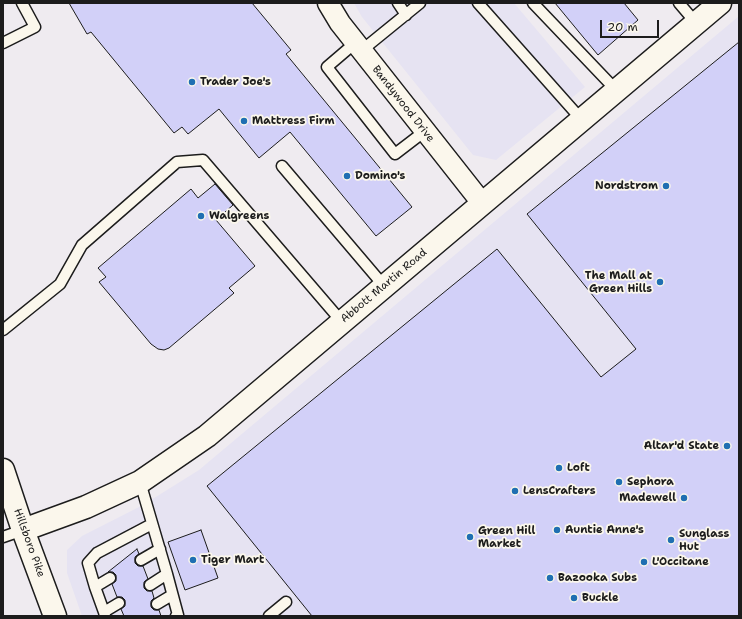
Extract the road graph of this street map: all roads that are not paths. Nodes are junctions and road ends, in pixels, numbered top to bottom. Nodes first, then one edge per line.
1 (22, 3) edge
2 (328, 3) edge
3 (398, 3) edge
4 (420, 3) edge
5 (478, 3) edge
6 (533, 3) edge
7 (679, 3) edge
8 (720, 3) edge
9 (406, 15) junction
10 (696, 23) junction
11 (3, 43) edge
12 (358, 47) junction
13 (616, 90) junction
14 (581, 119) junction
15 (425, 131) junction
16 (282, 166) dead end
17 (482, 203) junction
18 (384, 286) junction
19 (342, 322) junction
20 (3, 330) edge
21 (3, 470) edge
22 (140, 482) junction
23 (152, 524) junction
24 (24, 530) junction
25 (3, 537) edge
26 (160, 549) junction
27 (141, 560) dead end
28 (167, 574) junction
29 (110, 578) dead end
30 (150, 585) dead end
31 (96, 587) junction
32 (172, 595) junction
33 (286, 602) dead end
34 (119, 603) dead end
35 (156, 604) dead end
36 (105, 614) edge
37 (55, 616) edge
38 (176, 616) edge
39 (269, 616) edge

1 - 11 lane
2 - 12 street, Bandywood Drive
3 - 9 lane
4 - 9 lane
5 - 14 lane
6 - 13 lane
7 - 10 lane
8 - 10 main road, Abbott Martin Road
9 - 12 lane
10 - 13 main road, Abbott Martin Road
12 - 15 street, Bandywood Drive
12 - 15 lane
13 - 14 main road, Abbott Martin Road
14 - 17 main road, Abbott Martin Road
15 - 17 street, Bandywood Drive
16 - 18 lane
17 - 18 main road, Abbott Martin Road
18 - 19 main road, Abbott Martin Road
19 - 20 lane
19 - 22 main road, Abbott Martin Road
21 - 24 main road, Hillsboro Pike
22 - 23 lane
22 - 24 main road, Abbott Martin Road
23 - 26 lane
23 - 31 lane
24 - 25 lane
24 - 37 main road, Hillsboro Pike
26 - 27 lane
26 - 28 lane
28 - 30 lane
28 - 32 lane
29 - 31 lane
31 - 36 lane
32 - 35 lane
32 - 38 lane
33 - 39 lane
34 - 36 lane

